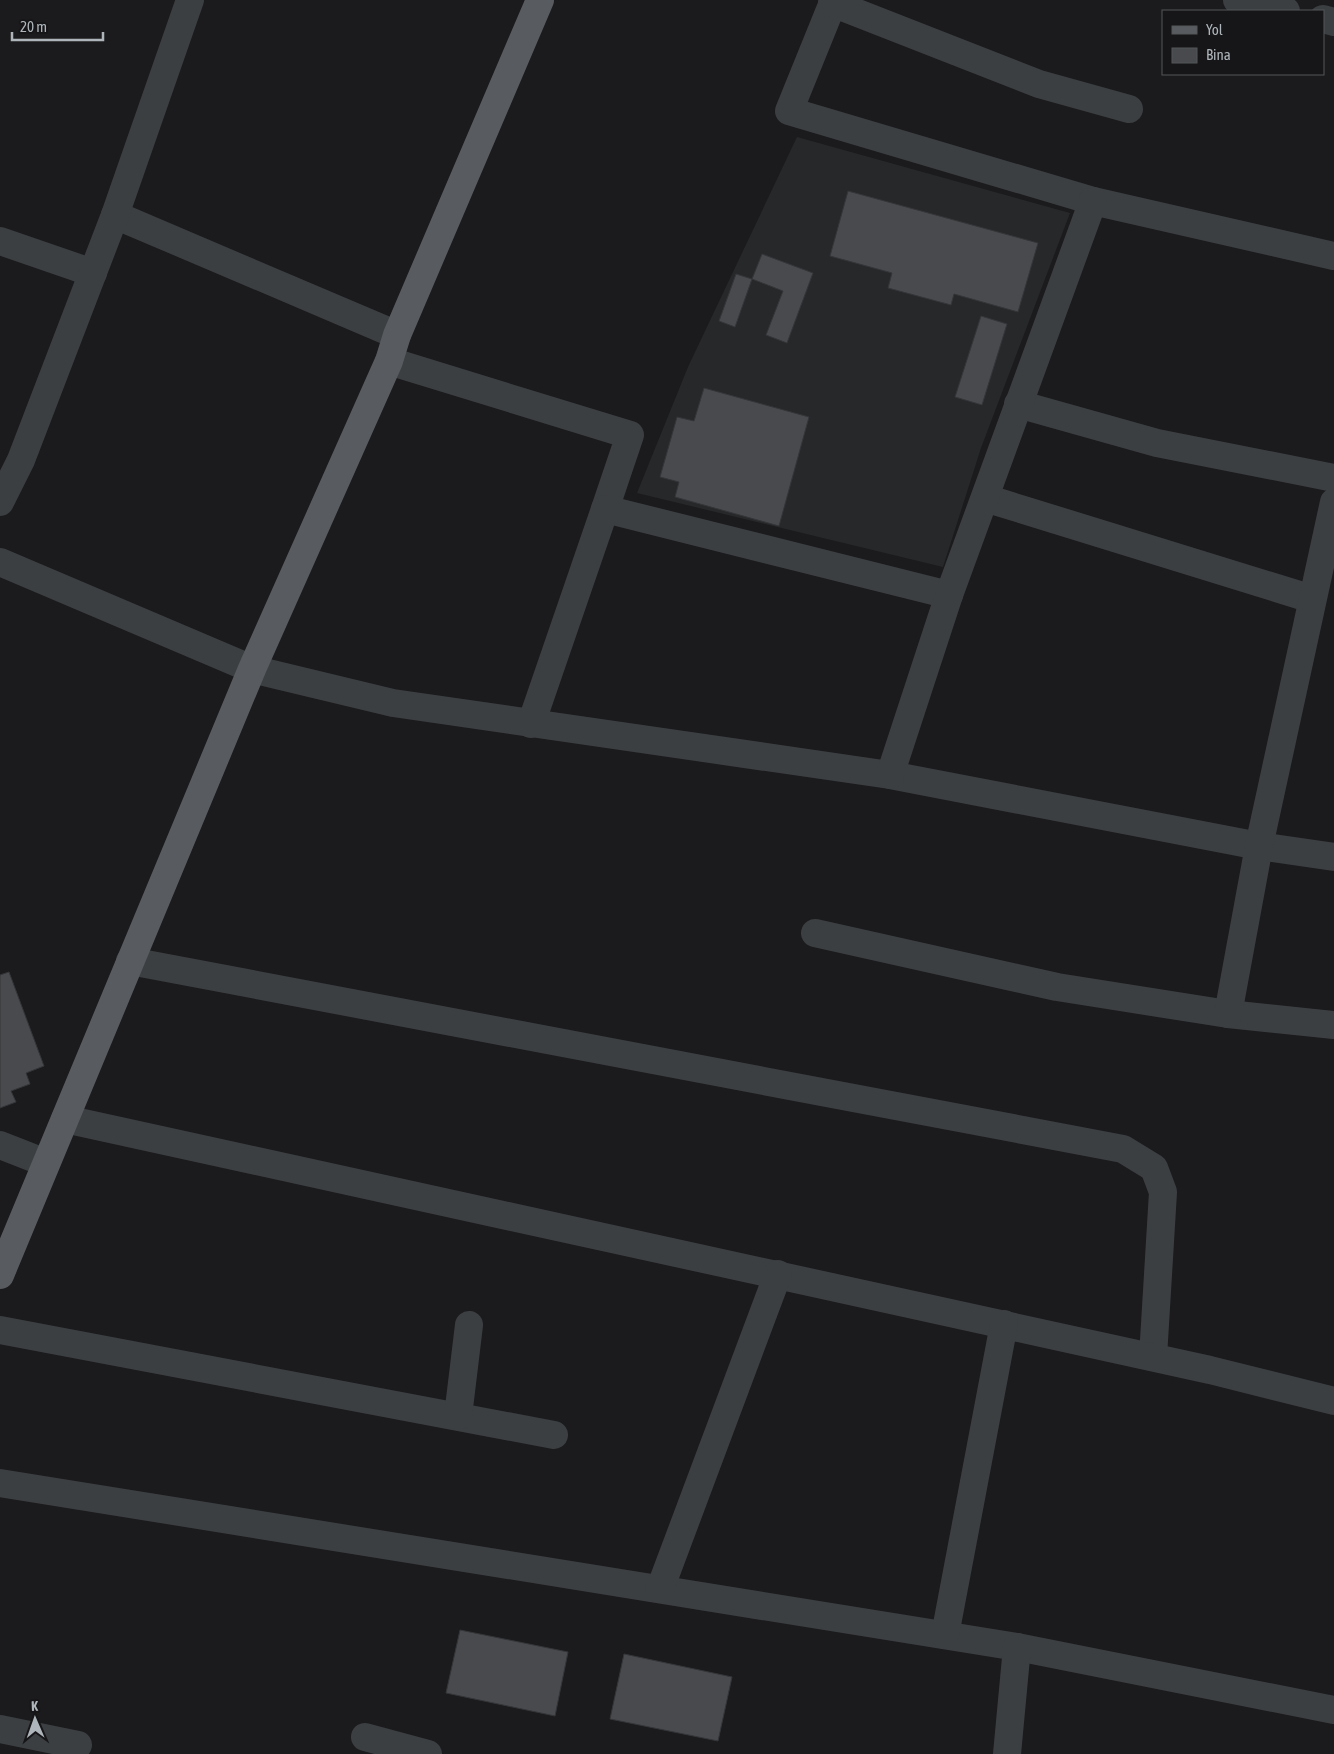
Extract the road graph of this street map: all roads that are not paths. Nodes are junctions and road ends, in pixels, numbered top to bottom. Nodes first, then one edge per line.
1 (190, 0) edge
2 (540, 0) edge
3 (1237, 0) edge
4 (833, 1) edge
5 (1282, 10) edge
6 (1129, 109) dead end
7 (1093, 201) junction
8 (115, 215) junction
9 (0, 242) edge
10 (1334, 256) edge
11 (93, 272) junction
12 (397, 335) junction
13 (389, 361) junction
14 (1018, 404) junction
15 (1334, 478) edge
16 (985, 498) junction
17 (0, 502) edge
18 (1334, 502) edge
19 (605, 509) junction
20 (0, 562) edge
21 (949, 595) junction
22 (1312, 600) junction
23 (252, 669) junction
24 (531, 724) junction
25 (890, 775) junction
26 (1259, 846) junction
27 (1334, 856) edge
28 (815, 933) dead end
29 (130, 961) junction
30 (1228, 1014) junction
31 (1334, 1025) edge
32 (64, 1119) junction
33 (0, 1145) edge
34 (46, 1163) junction
35 (778, 1274) junction
36 (0, 1275) edge
37 (1004, 1324) junction
38 (468, 1325) dead end
39 (0, 1330) edge
40 (1153, 1357) junction
41 (1334, 1401) edge
42 (458, 1416) junction
43 (554, 1435) dead end
44 (0, 1483) edge
45 (660, 1589) junction
46 (945, 1635) junction
47 (1017, 1647) junction
48 (1334, 1710) edge
49 (0, 1729) edge
50 (365, 1737) dead end
51 (78, 1745) dead end
52 (428, 1754) edge
53 (1007, 1754) edge

1 - 8 street
2 - 12 main road
3 - 5 street
4 - 6 street
4 - 7 street
7 - 10 street
7 - 14 street
8 - 11 street
8 - 12 street
9 - 11 street
11 - 17 street
12 - 13 main road
13 - 19 street
13 - 23 main road
14 - 15 street
14 - 16 street
16 - 21 street
16 - 22 street
18 - 22 street
19 - 21 street
19 - 24 street
20 - 23 street
21 - 25 street
22 - 26 street
23 - 24 street
23 - 29 main road
24 - 25 street
25 - 26 street
26 - 27 street
26 - 30 street
28 - 30 street
29 - 32 main road
29 - 40 street
30 - 31 street
32 - 34 main road
32 - 35 street
33 - 34 street
34 - 36 main road
35 - 37 street
35 - 45 street
37 - 40 street
37 - 46 street
38 - 42 street
39 - 42 street
40 - 41 street
42 - 43 street
44 - 45 street
45 - 46 street
46 - 47 street
47 - 48 street
47 - 53 street
49 - 51 street
50 - 52 street

